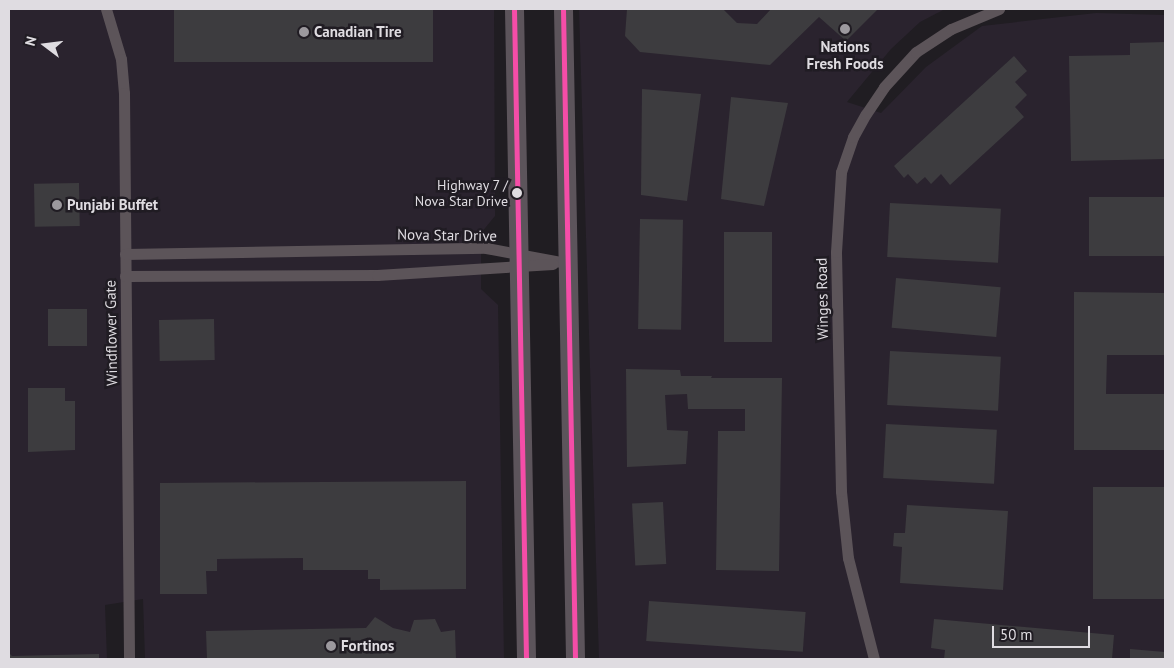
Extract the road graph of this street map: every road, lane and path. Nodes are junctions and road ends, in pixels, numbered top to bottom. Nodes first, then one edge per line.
1 (106, 9) edge
2 (514, 9) edge
3 (563, 9) edge
4 (999, 9) edge
5 (125, 254) junction
6 (517, 261) junction
7 (566, 263) junction
8 (125, 276) junction
9 (129, 659) edge
10 (526, 659) edge
11 (575, 659) edge
12 (874, 659) edge

1 - 5 street, Windflower Gate
2 - 6 main road
3 - 7 main road
4 - 12 street, Winges Road
5 - 6 street, Nova Star Drive
5 - 8 street, Windflower Gate
6 - 7 street, Nova Star Drive
6 - 8 street, Nova Star Drive
6 - 10 main road
7 - 11 main road
8 - 9 street, Windflower Gate

